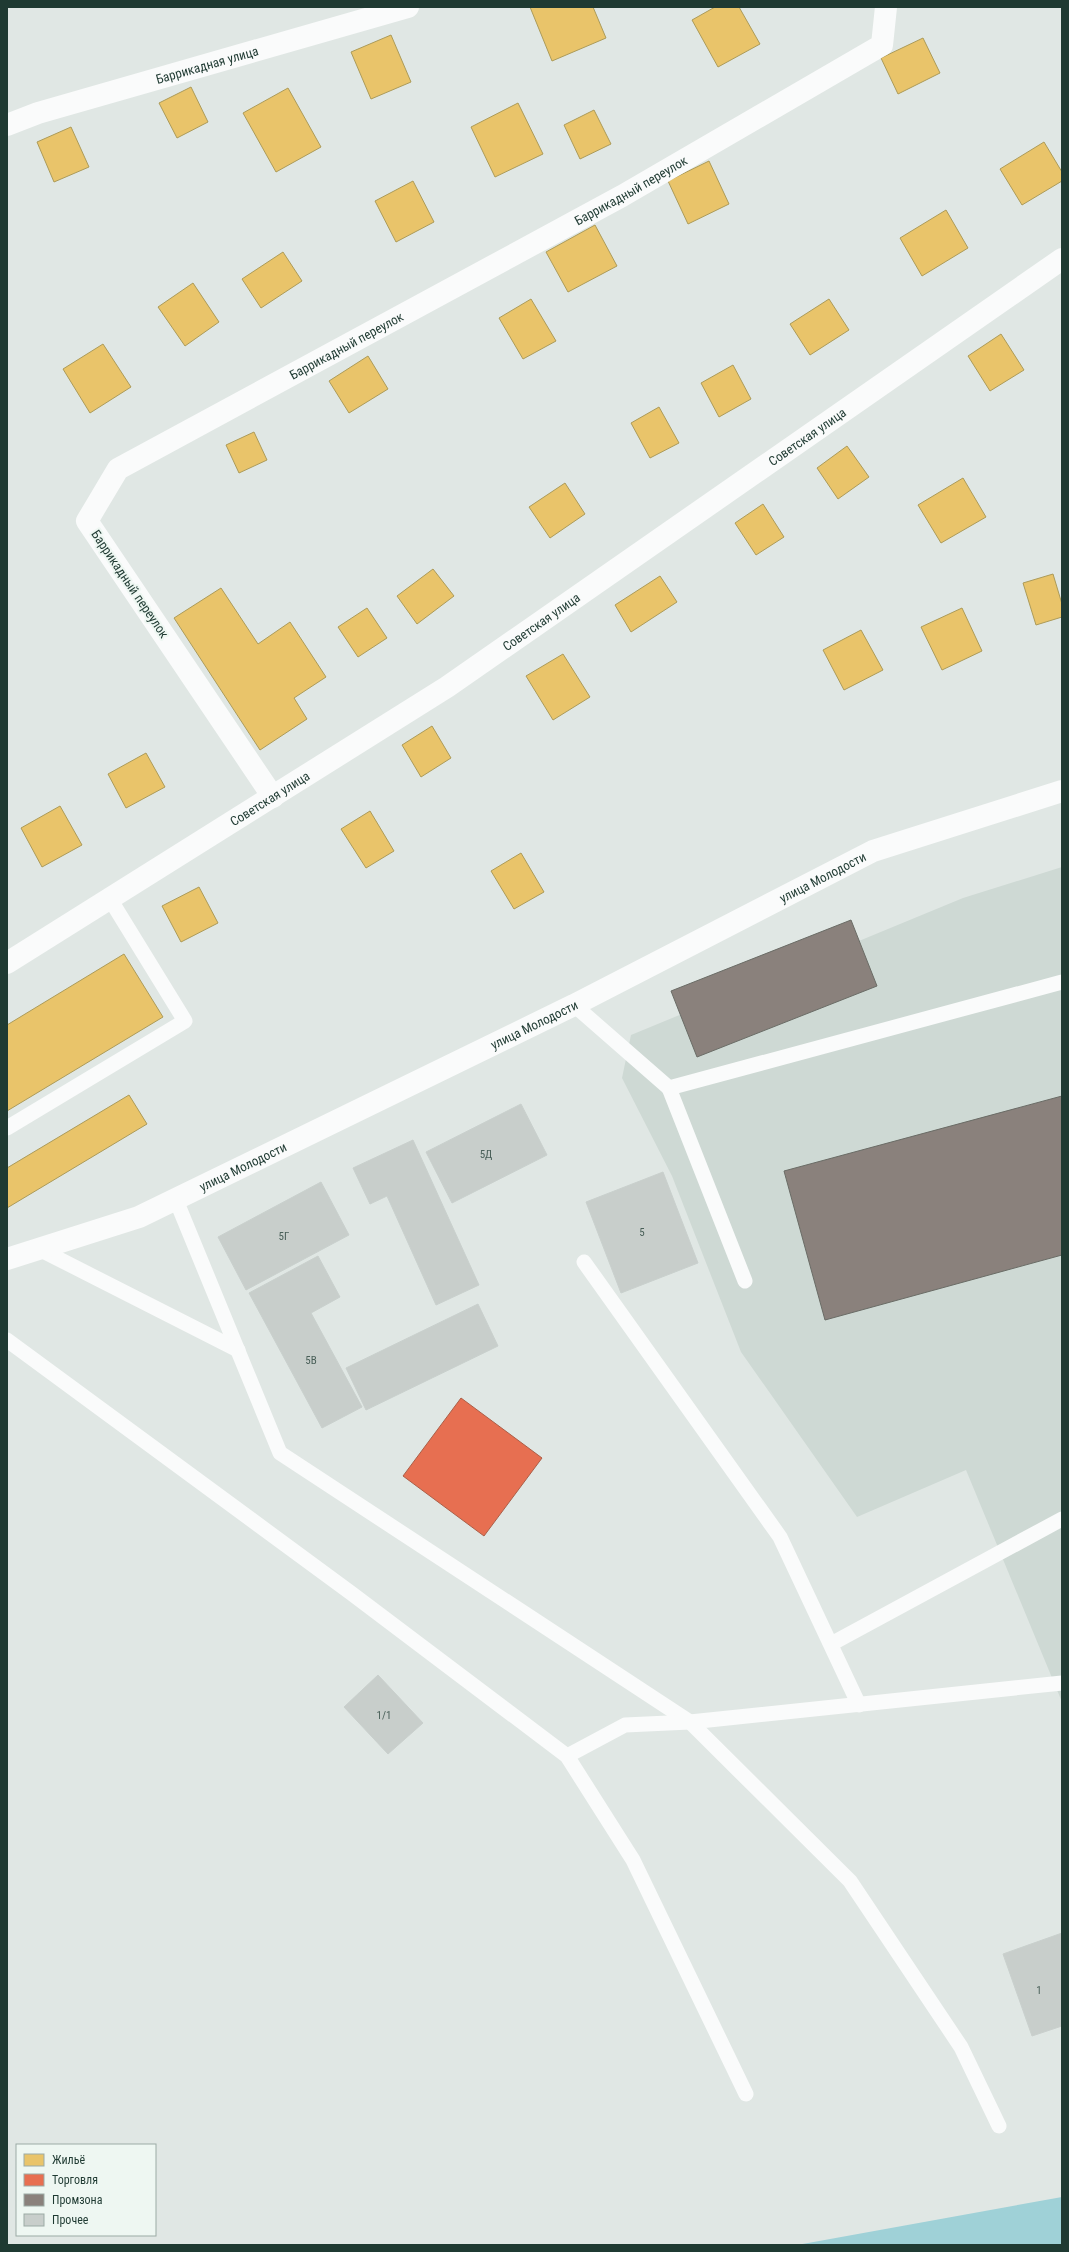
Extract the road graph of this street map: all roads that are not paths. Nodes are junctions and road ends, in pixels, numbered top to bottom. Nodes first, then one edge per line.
1 (408, 7) edge
2 (886, 7) edge
3 (7, 124) edge
4 (1062, 259) edge
5 (1062, 791) edge
6 (273, 797) junction
7 (110, 899) junction
8 (7, 964) edge
9 (1062, 982) edge
10 (574, 1005) junction
11 (669, 1088) junction
12 (7, 1128) edge
13 (176, 1200) junction
14 (41, 1250) junction
15 (7, 1259) edge
16 (584, 1262) dead end
17 (745, 1281) dead end
18 (7, 1340) edge
19 (238, 1350) junction
20 (1062, 1520) edge
21 (831, 1644) junction
22 (1062, 1683) edge
23 (859, 1705) junction
24 (690, 1722) junction
25 (567, 1756) junction
26 (746, 2094) dead end
27 (999, 2126) dead end

1 - 3 street, Баррикадная улица
2 - 6 street, Баррикадный переулок
4 - 6 street, Советская улица
5 - 10 street, улица Молодости
6 - 7 street, Советская улица
7 - 8 street, Советская улица
7 - 12 lane
9 - 11 lane
10 - 11 lane
10 - 13 street, улица Молодости
11 - 17 lane
13 - 14 street, улица Молодости
13 - 19 lane
14 - 15 street, улица Молодости
14 - 19 lane
16 - 21 lane
18 - 25 lane
19 - 24 lane
20 - 21 lane
21 - 23 lane
22 - 23 lane
23 - 24 lane
24 - 25 lane
24 - 27 lane
25 - 26 lane

